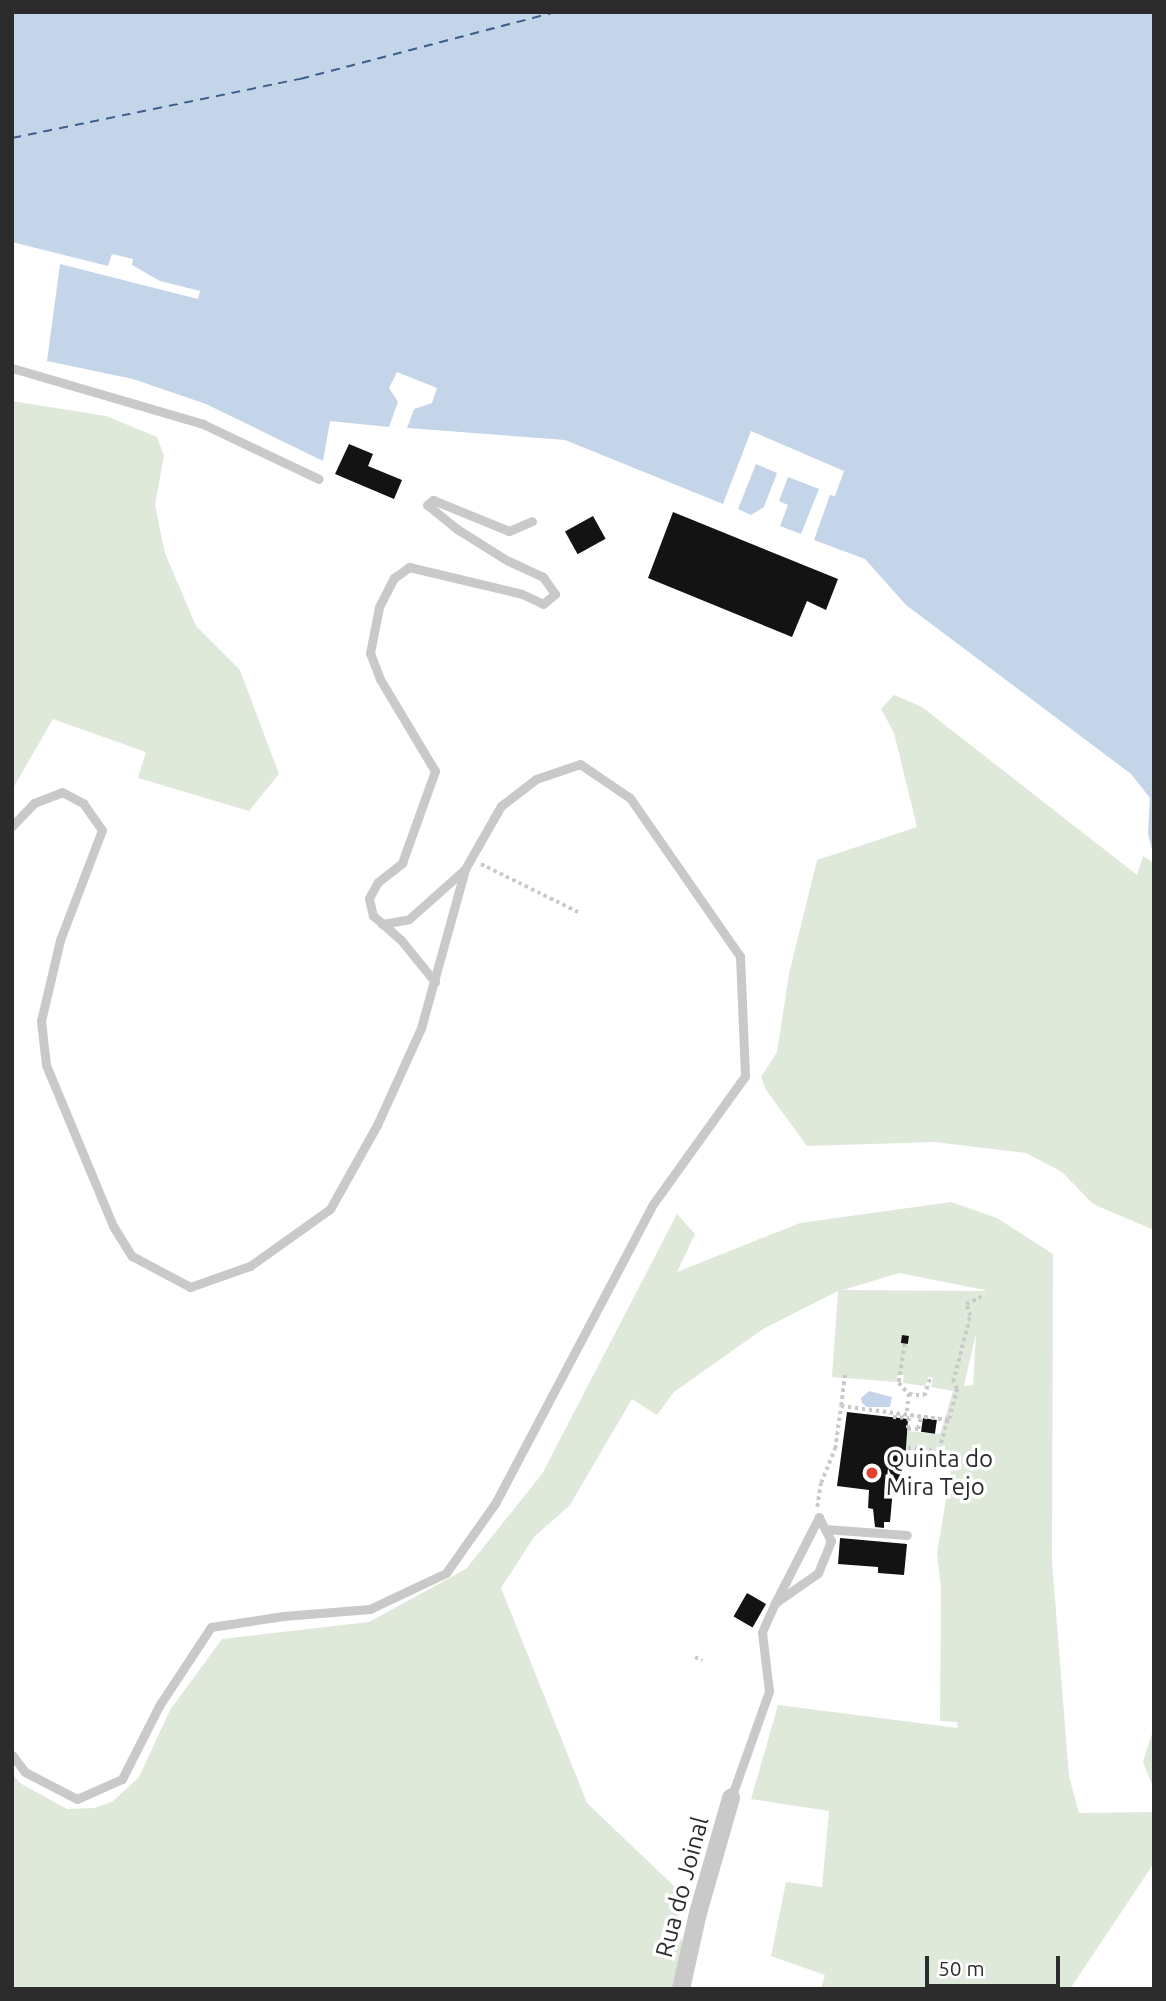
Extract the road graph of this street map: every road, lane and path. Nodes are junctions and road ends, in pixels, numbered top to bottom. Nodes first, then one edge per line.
1 (12, 368) edge
2 (319, 479) dead end
3 (532, 521) dead end
4 (12, 826) edge
5 (480, 864) dead end
6 (465, 869) junction
7 (580, 914) dead end
8 (382, 924) junction
9 (435, 982) junction
10 (981, 1297) dead end
11 (905, 1344) dead end
12 (845, 1376) dead end
13 (930, 1377) dead end
14 (909, 1394) junction
15 (841, 1406) junction
16 (907, 1413) dead end
17 (920, 1416) junction
18 (893, 1417) dead end
19 (948, 1420) junction
20 (906, 1448) dead end
21 (817, 1509) dead end
22 (825, 1529) junction
23 (907, 1535) dead end
24 (775, 1603) junction
25 (695, 1657) dead end
26 (702, 1660) dead end
27 (12, 1755) edge
28 (731, 1798) joint
29 (681, 1989) edge

1 - 2 lane
3 - 8 lane
4 - 9 lane
5 - 7 path
6 - 8 lane
6 - 9 lane
6 - 27 lane
8 - 9 lane
10 - 19 path
11 - 14 path
12 - 15 path
13 - 14 path
14 - 16 path
15 - 17 path
15 - 21 path
17 - 18 path
17 - 19 path
19 - 20 path
22 - 23 lane
22 - 24 lane
22 - 24 lane
24 - 28 lane
25 - 26 path
28 - 29 street, Rua do Joinal

